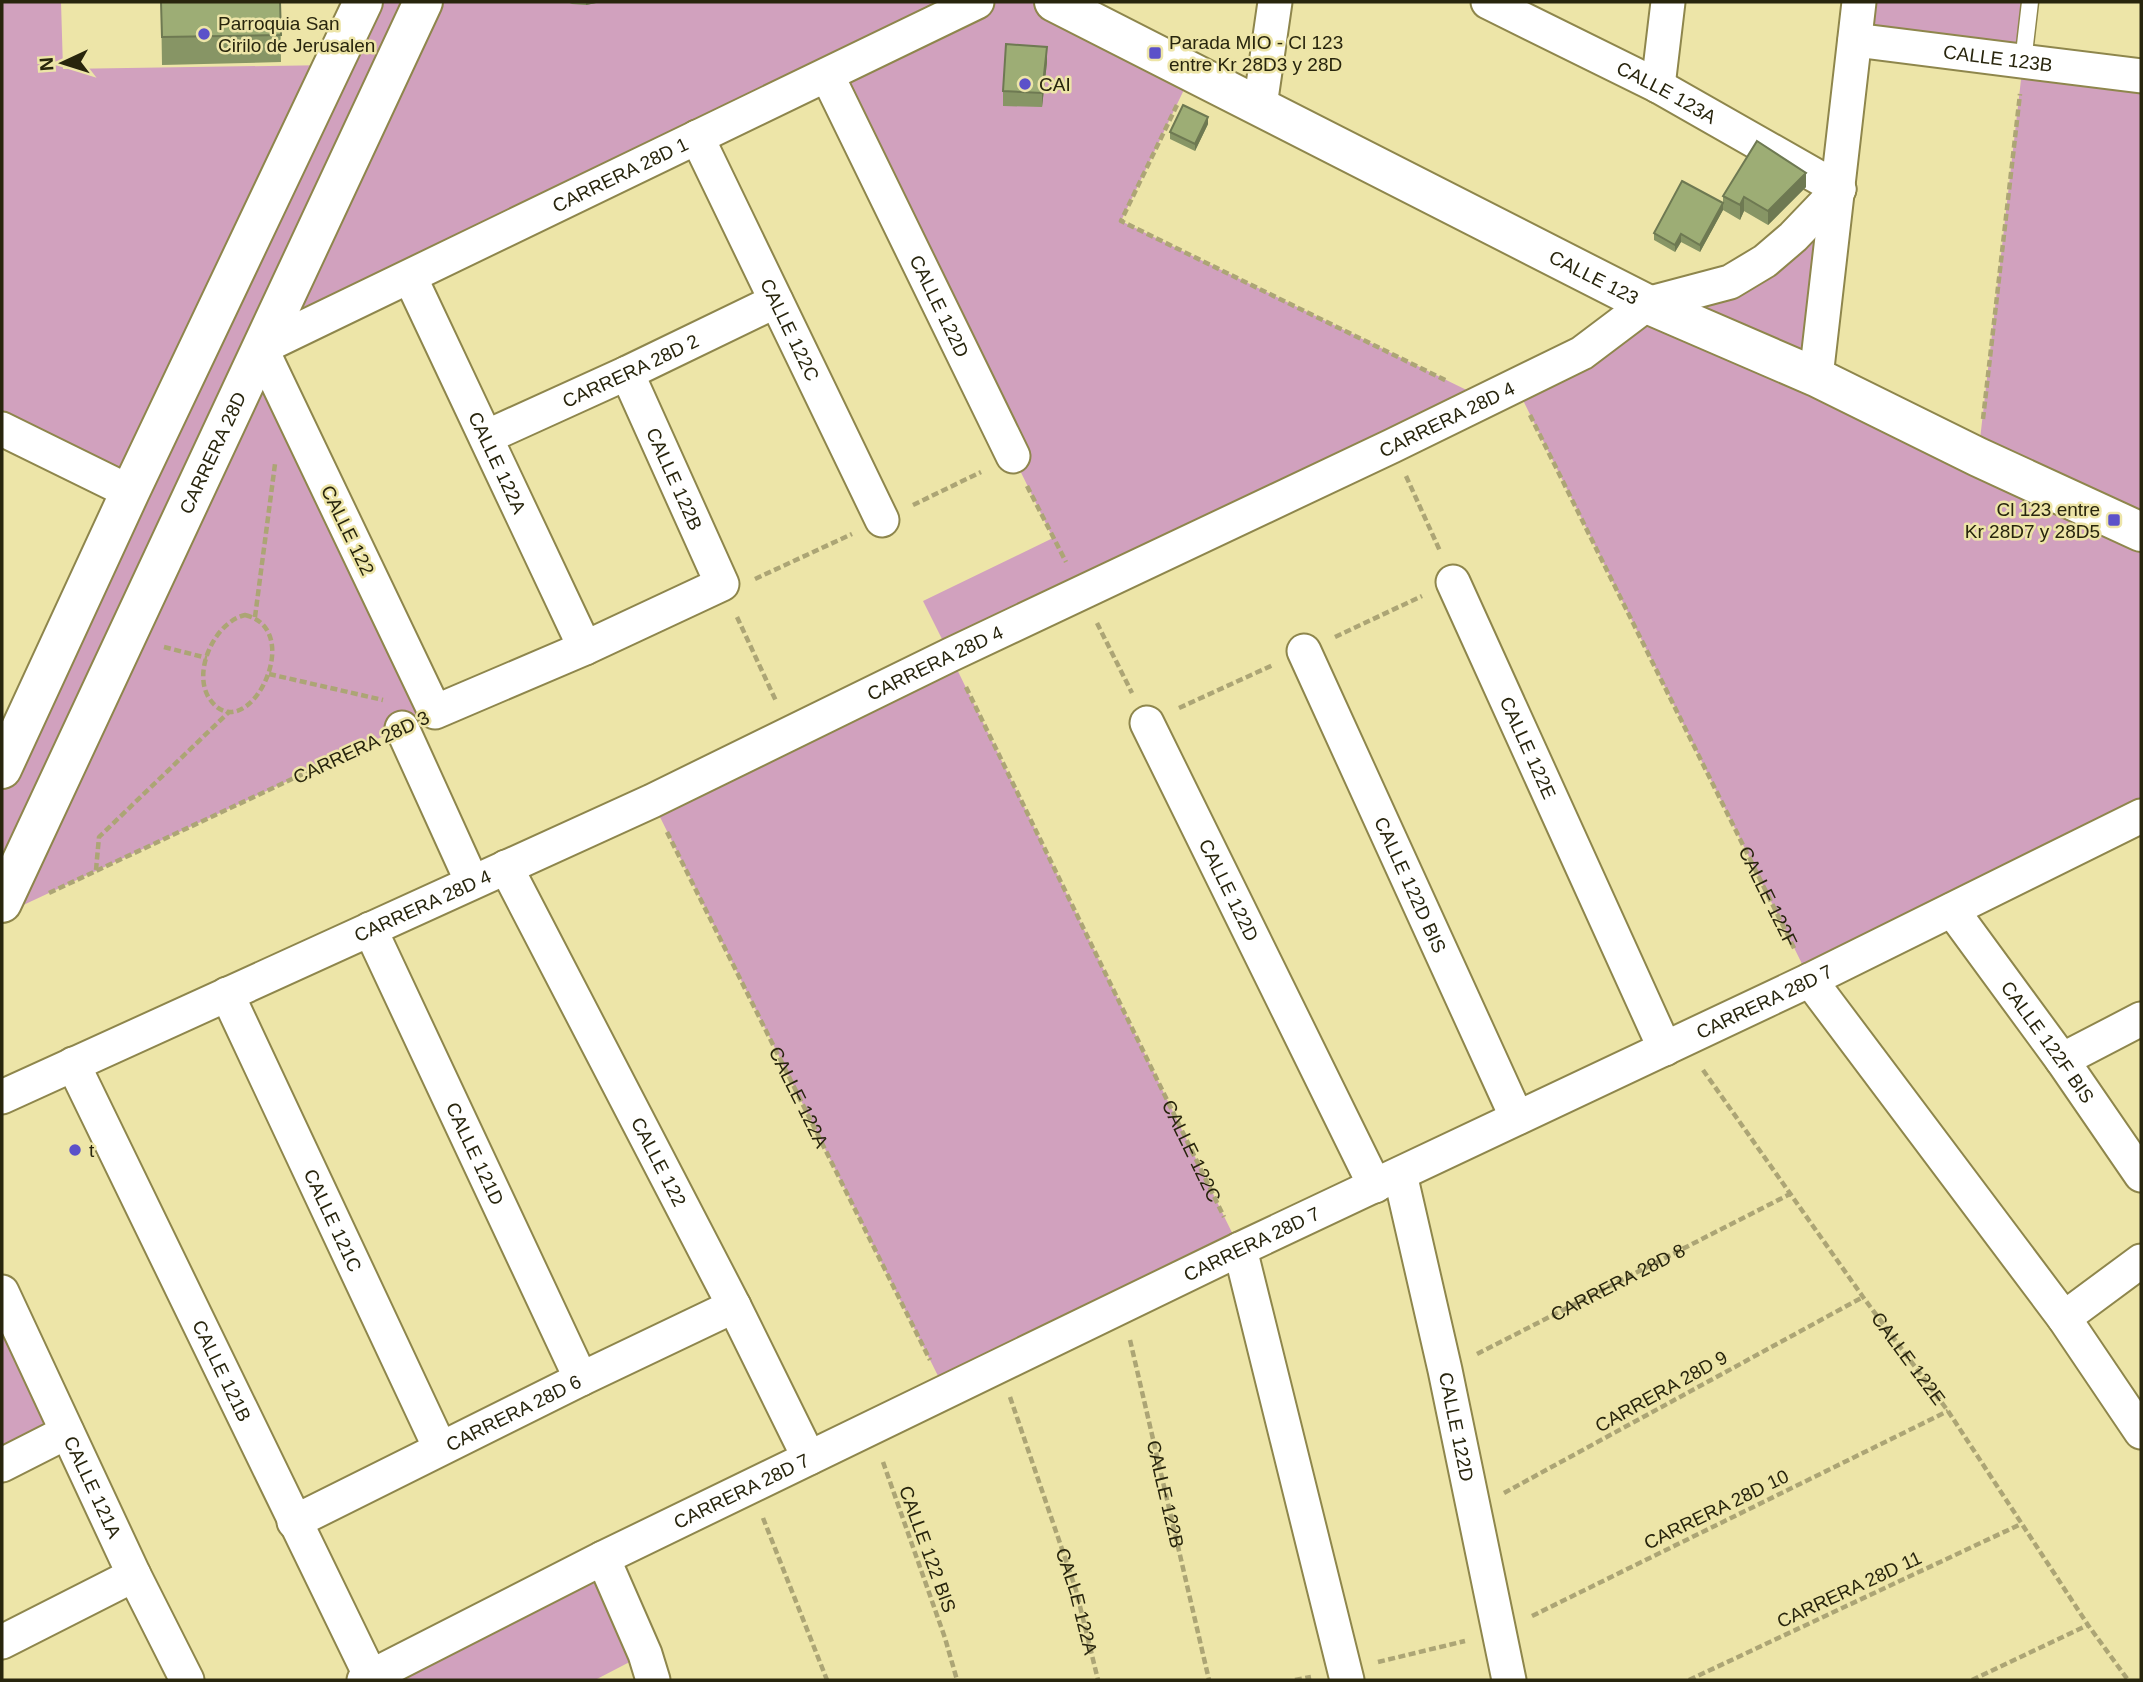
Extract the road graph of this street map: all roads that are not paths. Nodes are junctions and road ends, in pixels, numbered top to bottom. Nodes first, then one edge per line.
1 (363, 2) edge
2 (423, 2) edge
3 (977, 2) edge
4 (1275, 2) edge
5 (1488, 2) edge
6 (1668, 2) edge
7 (1859, 2) edge
8 (2030, 2) edge
9 (1070, 6) edge
10 (1855, 40) junction
11 (2024, 62) junction
12 (827, 75) junction
13 (2141, 76) edge
14 (1658, 86) junction
15 (1260, 106) junction
16 (697, 137) junction
17 (1839, 188) junction
18 (410, 277) junction
19 (776, 301) junction
20 (1647, 304) junction
21 (261, 348) junction
22 (627, 373) junction
23 (1816, 377) junction
24 (2, 429) edge
25 (486, 437) junction
26 (1013, 456) road end
27 (130, 492) junction
28 (882, 520) dead end
29 (2141, 532) edge
30 (1453, 582) road end
31 (722, 584) joint
32 (585, 648) junction
33 (1304, 651) dead end
34 (435, 712) joint
35 (1147, 723) road end
36 (402, 727) road end
37 (2, 769) edge
38 (2141, 816) edge
39 (506, 867) junction
40 (472, 882) junction
41 (19, 901) edge
42 (1952, 909) junction
43 (370, 929) junction
44 (1810, 980) junction
45 (228, 994) junction
46 (2141, 1019) edge
47 (1673, 1045) junction
48 (2062, 1060) junction
49 (73, 1064) junction
50 (4, 1094) edge
51 (1517, 1118) junction
52 (2141, 1175) edge
53 (1387, 1180) junction
54 (1240, 1249) junction
55 (2141, 1261) edge
56 (2, 1292) edge
57 (734, 1306) junction
58 (2064, 1318) junction
59 (581, 1379) junction
60 (67, 1432) junction
61 (2141, 1432) edge
62 (440, 1448) junction
63 (809, 1458) junction
64 (2, 1465) edge
65 (294, 1522) junction
66 (603, 1558) junction
67 (134, 1576) junction
68 (2, 1642) edge
69 (1346, 1675) edge
70 (367, 1678) edge
71 (187, 1680) edge
72 (653, 1680) edge
73 (1509, 1680) edge

1 - 27 street
2 - 21 street, CARRERA 28D
3 - 12 street, CARRERA 28D 1
4 - 15 street
5 - 14 street, CALLE 123A
6 - 14 street
7 - 10 street
8 - 11 lane
9 - 15 street, CALLE 123
10 - 11 street, CALLE 123B
10 - 17 street
11 - 13 street, CALLE 123B
12 - 16 street, CARRERA 28D 1
12 - 26 street, CALLE 122D
14 - 17 street, CALLE 123A
15 - 20 street, CALLE 123
16 - 18 street, CARRERA 28D 1
16 - 19 street, CALLE 122C
17 - 20 street, CARRERA 28D 4
17 - 23 street
18 - 21 street, CARRERA 28D 1
18 - 25 street, CALLE 122A
19 - 22 street, CARRERA 28D 2
19 - 28 street, CALLE 122C
20 - 23 street, CALLE 123
20 - 39 street, CARRERA 28D 4
21 - 34 street, CALLE 122
21 - 41 street, CARRERA 28D
22 - 25 street, CARRERA 28D 2
22 - 31 street, CALLE 122B
23 - 29 street, CALLE 123
24 - 27 street
25 - 32 street, CALLE 122A
27 - 37 street
30 - 47 street, CALLE 122E
31 - 32 street, CARRERA 28D 3
32 - 34 street, CARRERA 28D 3
33 - 51 street, CALLE 122D BIS
35 - 53 street, CALLE 122D
36 - 40 street
38 - 42 street, CARRERA 28D 7
39 - 40 street, CARRERA 28D 4
39 - 57 street, CALLE 122
40 - 43 street, CARRERA 28D 4
42 - 44 street, CARRERA 28D 7
42 - 48 street, CALLE 122F BIS
43 - 45 street, CARRERA 28D 4
43 - 59 street, CALLE 121D
44 - 47 street, CARRERA 28D 7
44 - 58 street
45 - 49 street, CARRERA 28D 4
45 - 62 street, CALLE 121C
46 - 48 street
47 - 51 street, CARRERA 28D 7
48 - 52 street, CALLE 122F BIS
49 - 50 street, CARRERA 28D 4
49 - 65 street, CALLE 121B
51 - 53 street, CARRERA 28D 7
53 - 54 street, CARRERA 28D 7
53 - 73 street, CALLE 122D
54 - 63 street, CARRERA 28D 7
54 - 69 street
55 - 58 street
56 - 60 street, CALLE 121A
57 - 59 street, CARRERA 28D 6
57 - 63 street, CALLE 122
58 - 61 street
59 - 62 street, CARRERA 28D 6
60 - 64 street
60 - 67 street, CALLE 121A
62 - 65 street, CARRERA 28D 6
63 - 66 street, CARRERA 28D 7
65 - 70 street, CALLE 121B
66 - 70 street, CARRERA 28D 7
66 - 72 street
67 - 68 street
67 - 71 street, CALLE 121A

